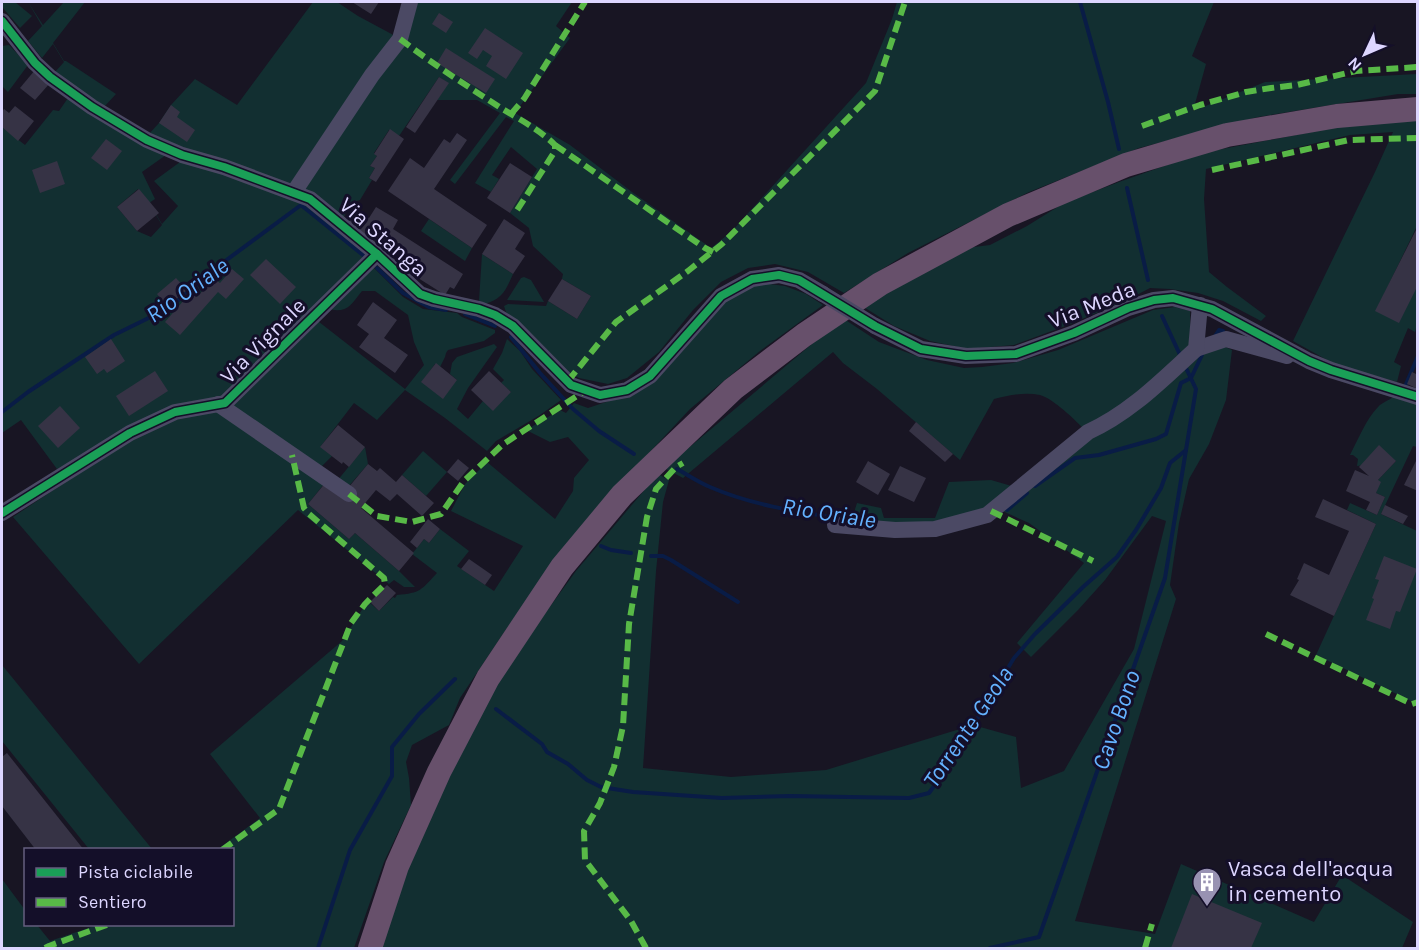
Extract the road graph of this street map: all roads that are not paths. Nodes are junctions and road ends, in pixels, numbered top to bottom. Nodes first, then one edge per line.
1 (410, 2) edge
2 (2, 21) edge
3 (1418, 110) edge
4 (294, 192) junction
5 (377, 254) junction
6 (1200, 305) junction
7 (875, 326) joint
8 (1187, 357) junction
9 (1309, 361) junction
10 (1418, 398) edge
11 (218, 404) junction
12 (349, 494) dead end
13 (2, 513) edge
14 (835, 525) dead end
15 (370, 948) edge

1 - 4 street
2 - 4 street, Via Stanga
3 - 15 highway
4 - 5 street, Via Stanga
5 - 7 street, Via Stanga, bridge
5 - 11 street, Via Vignale
6 - 7 street, Via Meda
6 - 8 street
6 - 9 street, Via Meda
8 - 9 street
8 - 14 street
9 - 10 street, Via Meda
11 - 12 street
11 - 13 street, Via Vignale

